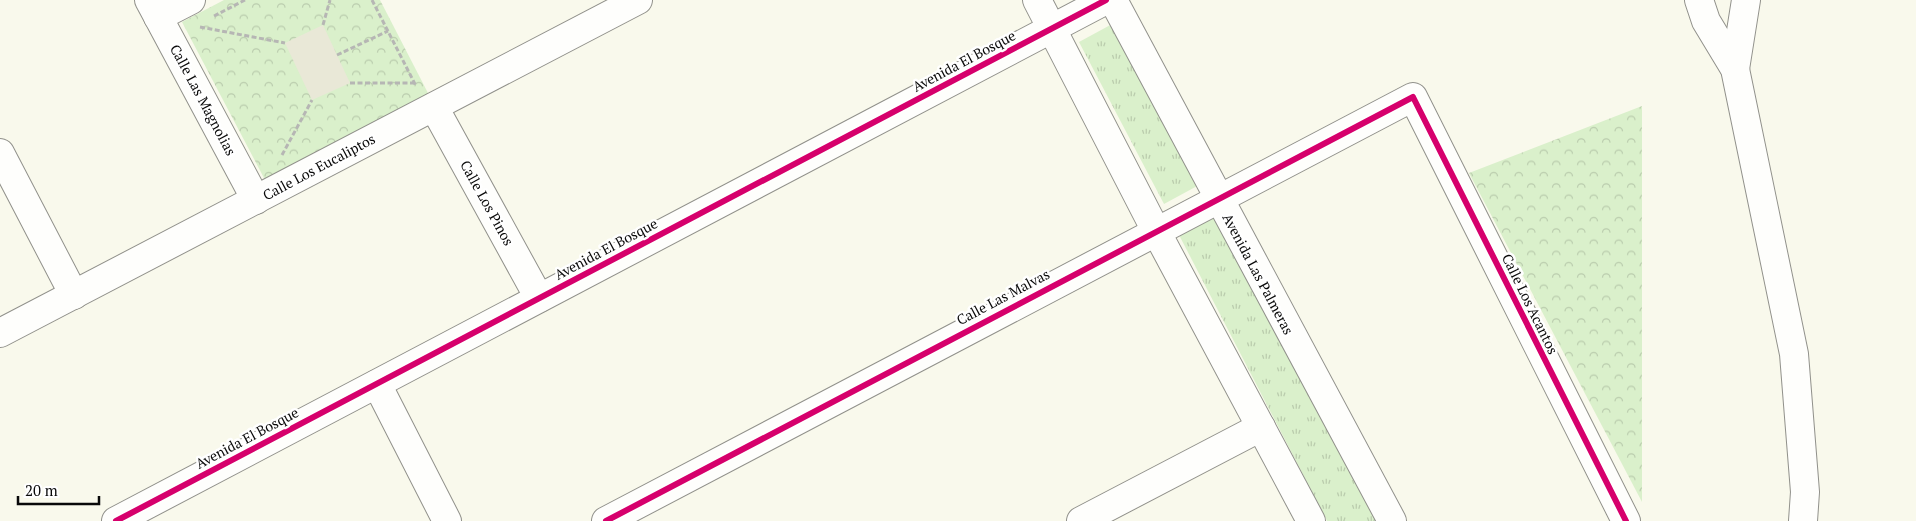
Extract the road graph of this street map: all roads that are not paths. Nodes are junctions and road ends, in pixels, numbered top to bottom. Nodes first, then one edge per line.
1 (638, 0) edge
2 (1037, 0) edge
3 (1106, 0) edge
4 (1113, 0) edge
5 (1699, 0) edge
6 (1746, 0) edge
7 (154, 8) edge
8 (197, 16) edge
9 (1052, 28) junction
10 (1735, 69) junction
11 (1413, 97) joint
12 (427, 99) junction
13 (0, 153) edge
14 (1218, 199) junction
15 (256, 200) junction
16 (1156, 231) junction
17 (74, 295) junction
18 (539, 298) junction
19 (0, 333) edge
20 (377, 384) junction
21 (1261, 427) junction
22 (116, 521) edge
23 (447, 521) edge
24 (606, 521) edge
25 (1081, 521) edge
26 (1311, 521) edge
27 (1392, 521) edge
28 (1626, 521) edge
29 (1803, 521) edge

1 - 12 street, Calle Los Eucaliptos
2 - 9 street
3 - 9 street, Avenida El Bosque
4 - 14 street, Avenida Las Palmeras
5 - 10 street
6 - 10 street
7 - 8 street
7 - 15 street, Calle Las Magnolias
9 - 16 street
9 - 18 street, Avenida El Bosque
10 - 29 street
11 - 14 street, Calle Las Malvas
11 - 28 street, Calle Los Acantos
12 - 15 street, Calle Los Eucaliptos
12 - 18 street, Calle Los Pinos
13 - 17 street
14 - 16 street, Calle Las Malvas
14 - 27 street, Avenida Las Palmeras
15 - 17 street, Calle Los Eucaliptos
16 - 21 street
16 - 24 street, Calle Las Malvas
17 - 19 street, Calle Los Eucaliptos
18 - 20 street, Avenida El Bosque
20 - 22 street, Avenida El Bosque
20 - 23 street
21 - 25 street
21 - 26 street

